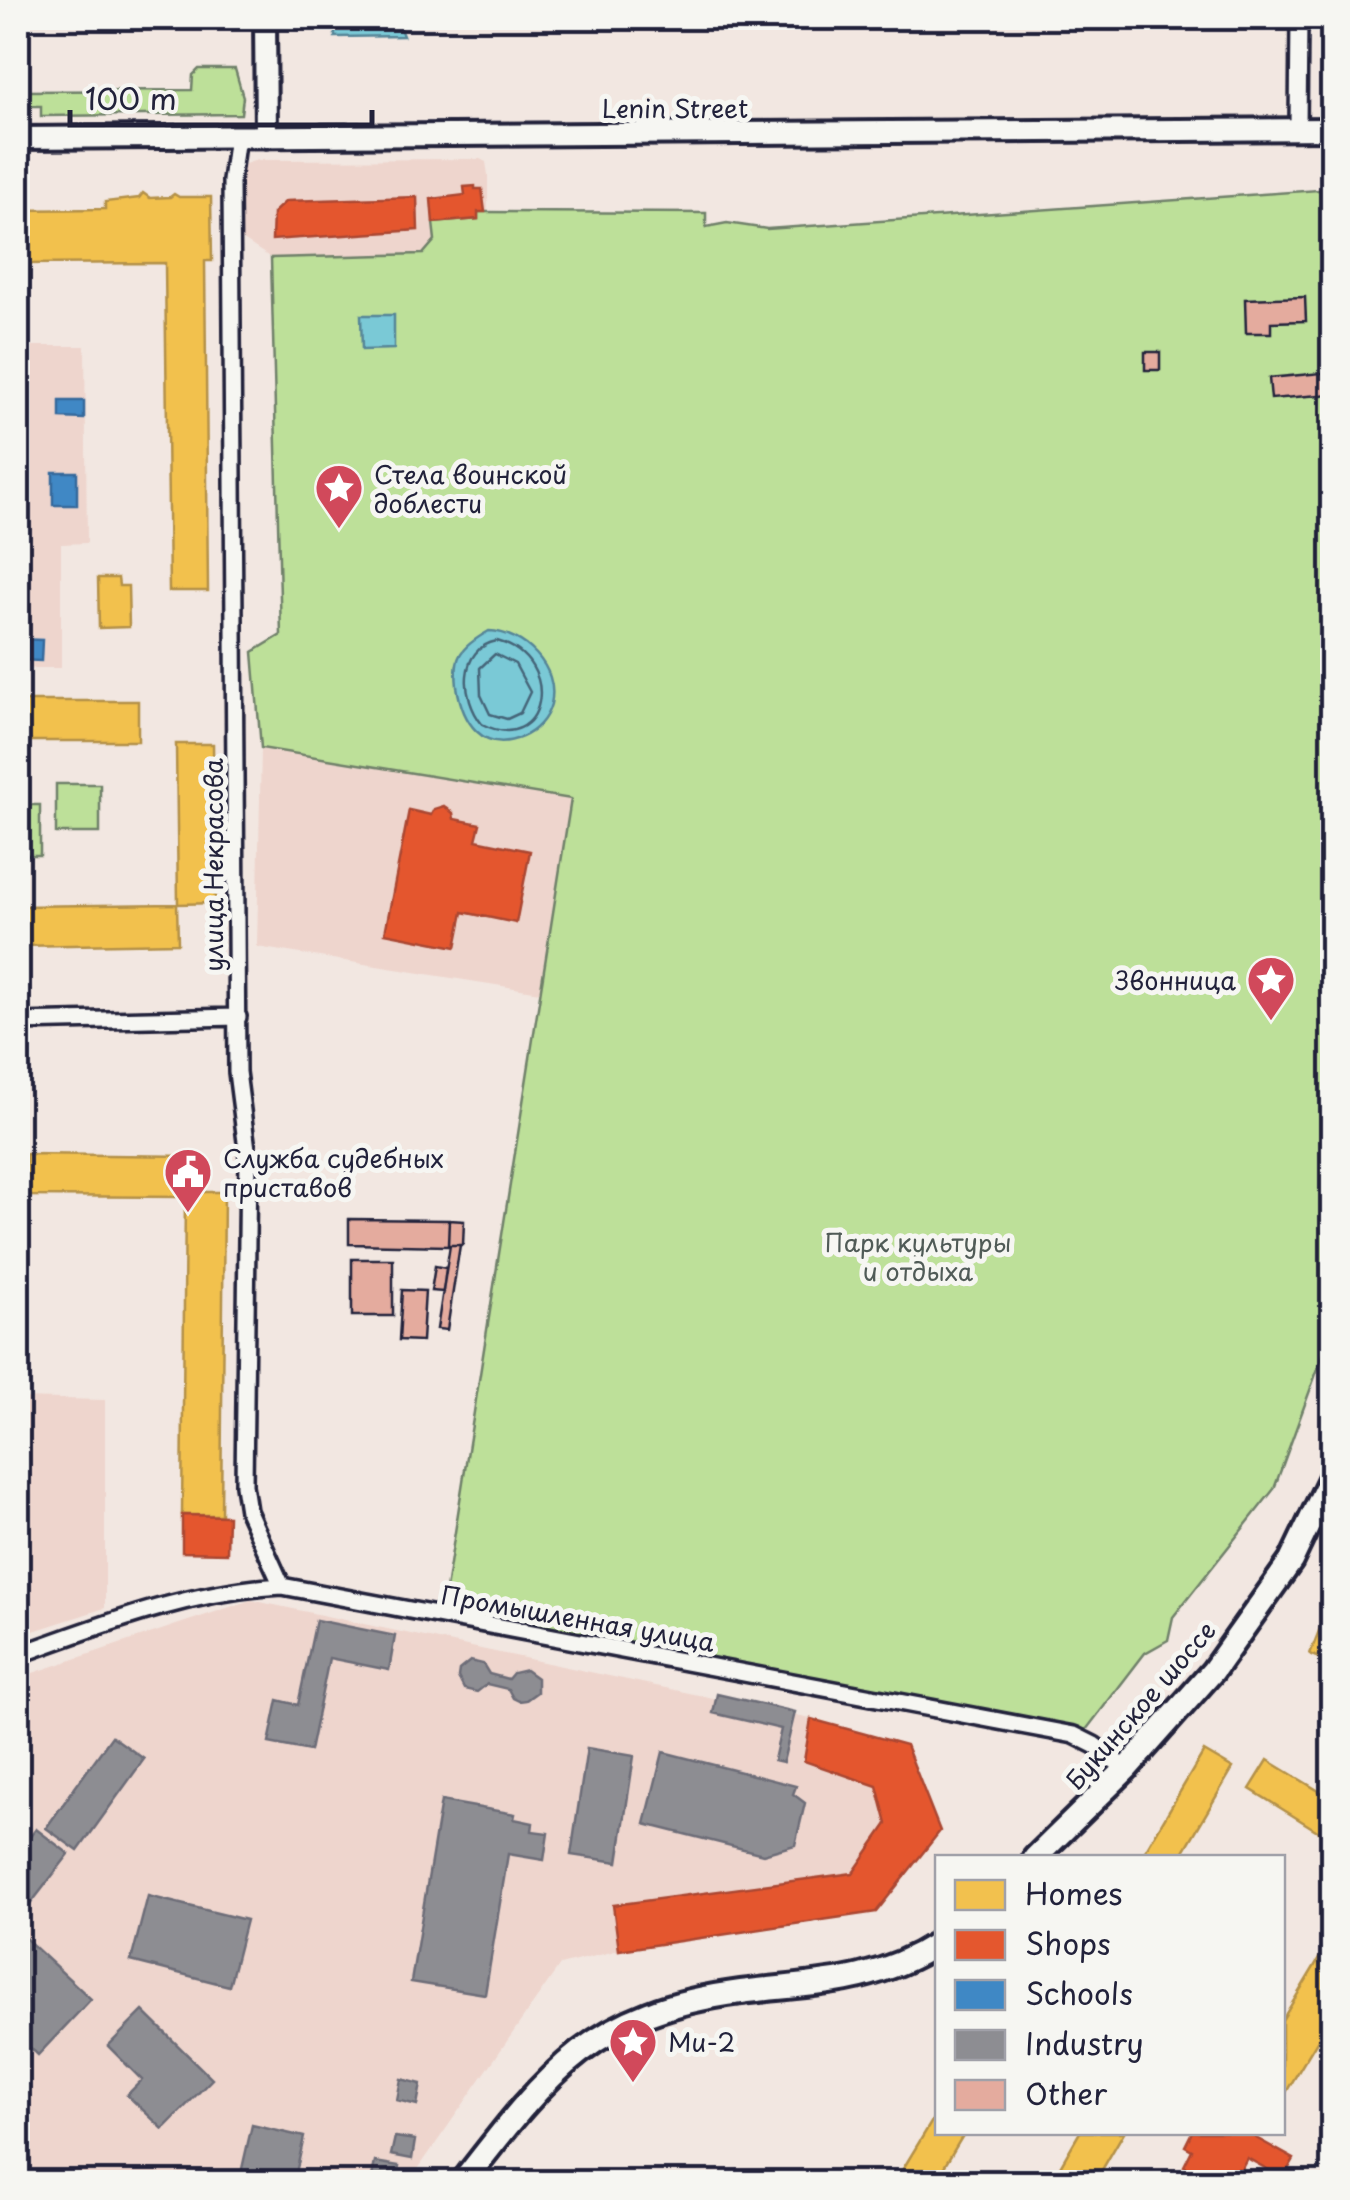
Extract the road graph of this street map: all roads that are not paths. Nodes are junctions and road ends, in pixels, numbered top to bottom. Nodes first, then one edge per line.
1 (265, 18) edge
2 (1298, 18) edge
3 (1298, 128) junction
4 (1332, 129) edge
5 (238, 136) junction
6 (266, 137) junction
7 (18, 138) edge
8 (238, 1017) junction
9 (18, 1022) edge
10 (1332, 1474) edge
11 (282, 1586) junction
12 (18, 1655) edge
13 (1126, 1769) junction
14 (1038, 1855) edge
15 (935, 1944) edge
16 (464, 2182) edge

1 - 6 street
2 - 3 street
3 - 4 street, Lenin Street
3 - 6 street, Lenin Street
5 - 6 street, Lenin Street
5 - 7 street, Lenin Street
5 - 8 street, улица Некрасова
8 - 9 street
8 - 11 street, улица Некрасова
10 - 13 main road, Букинское шоссе
11 - 12 street, Промышленная улица
11 - 13 street, Промышленная улица
13 - 14 main road, Букинское шоссе
15 - 16 main road

